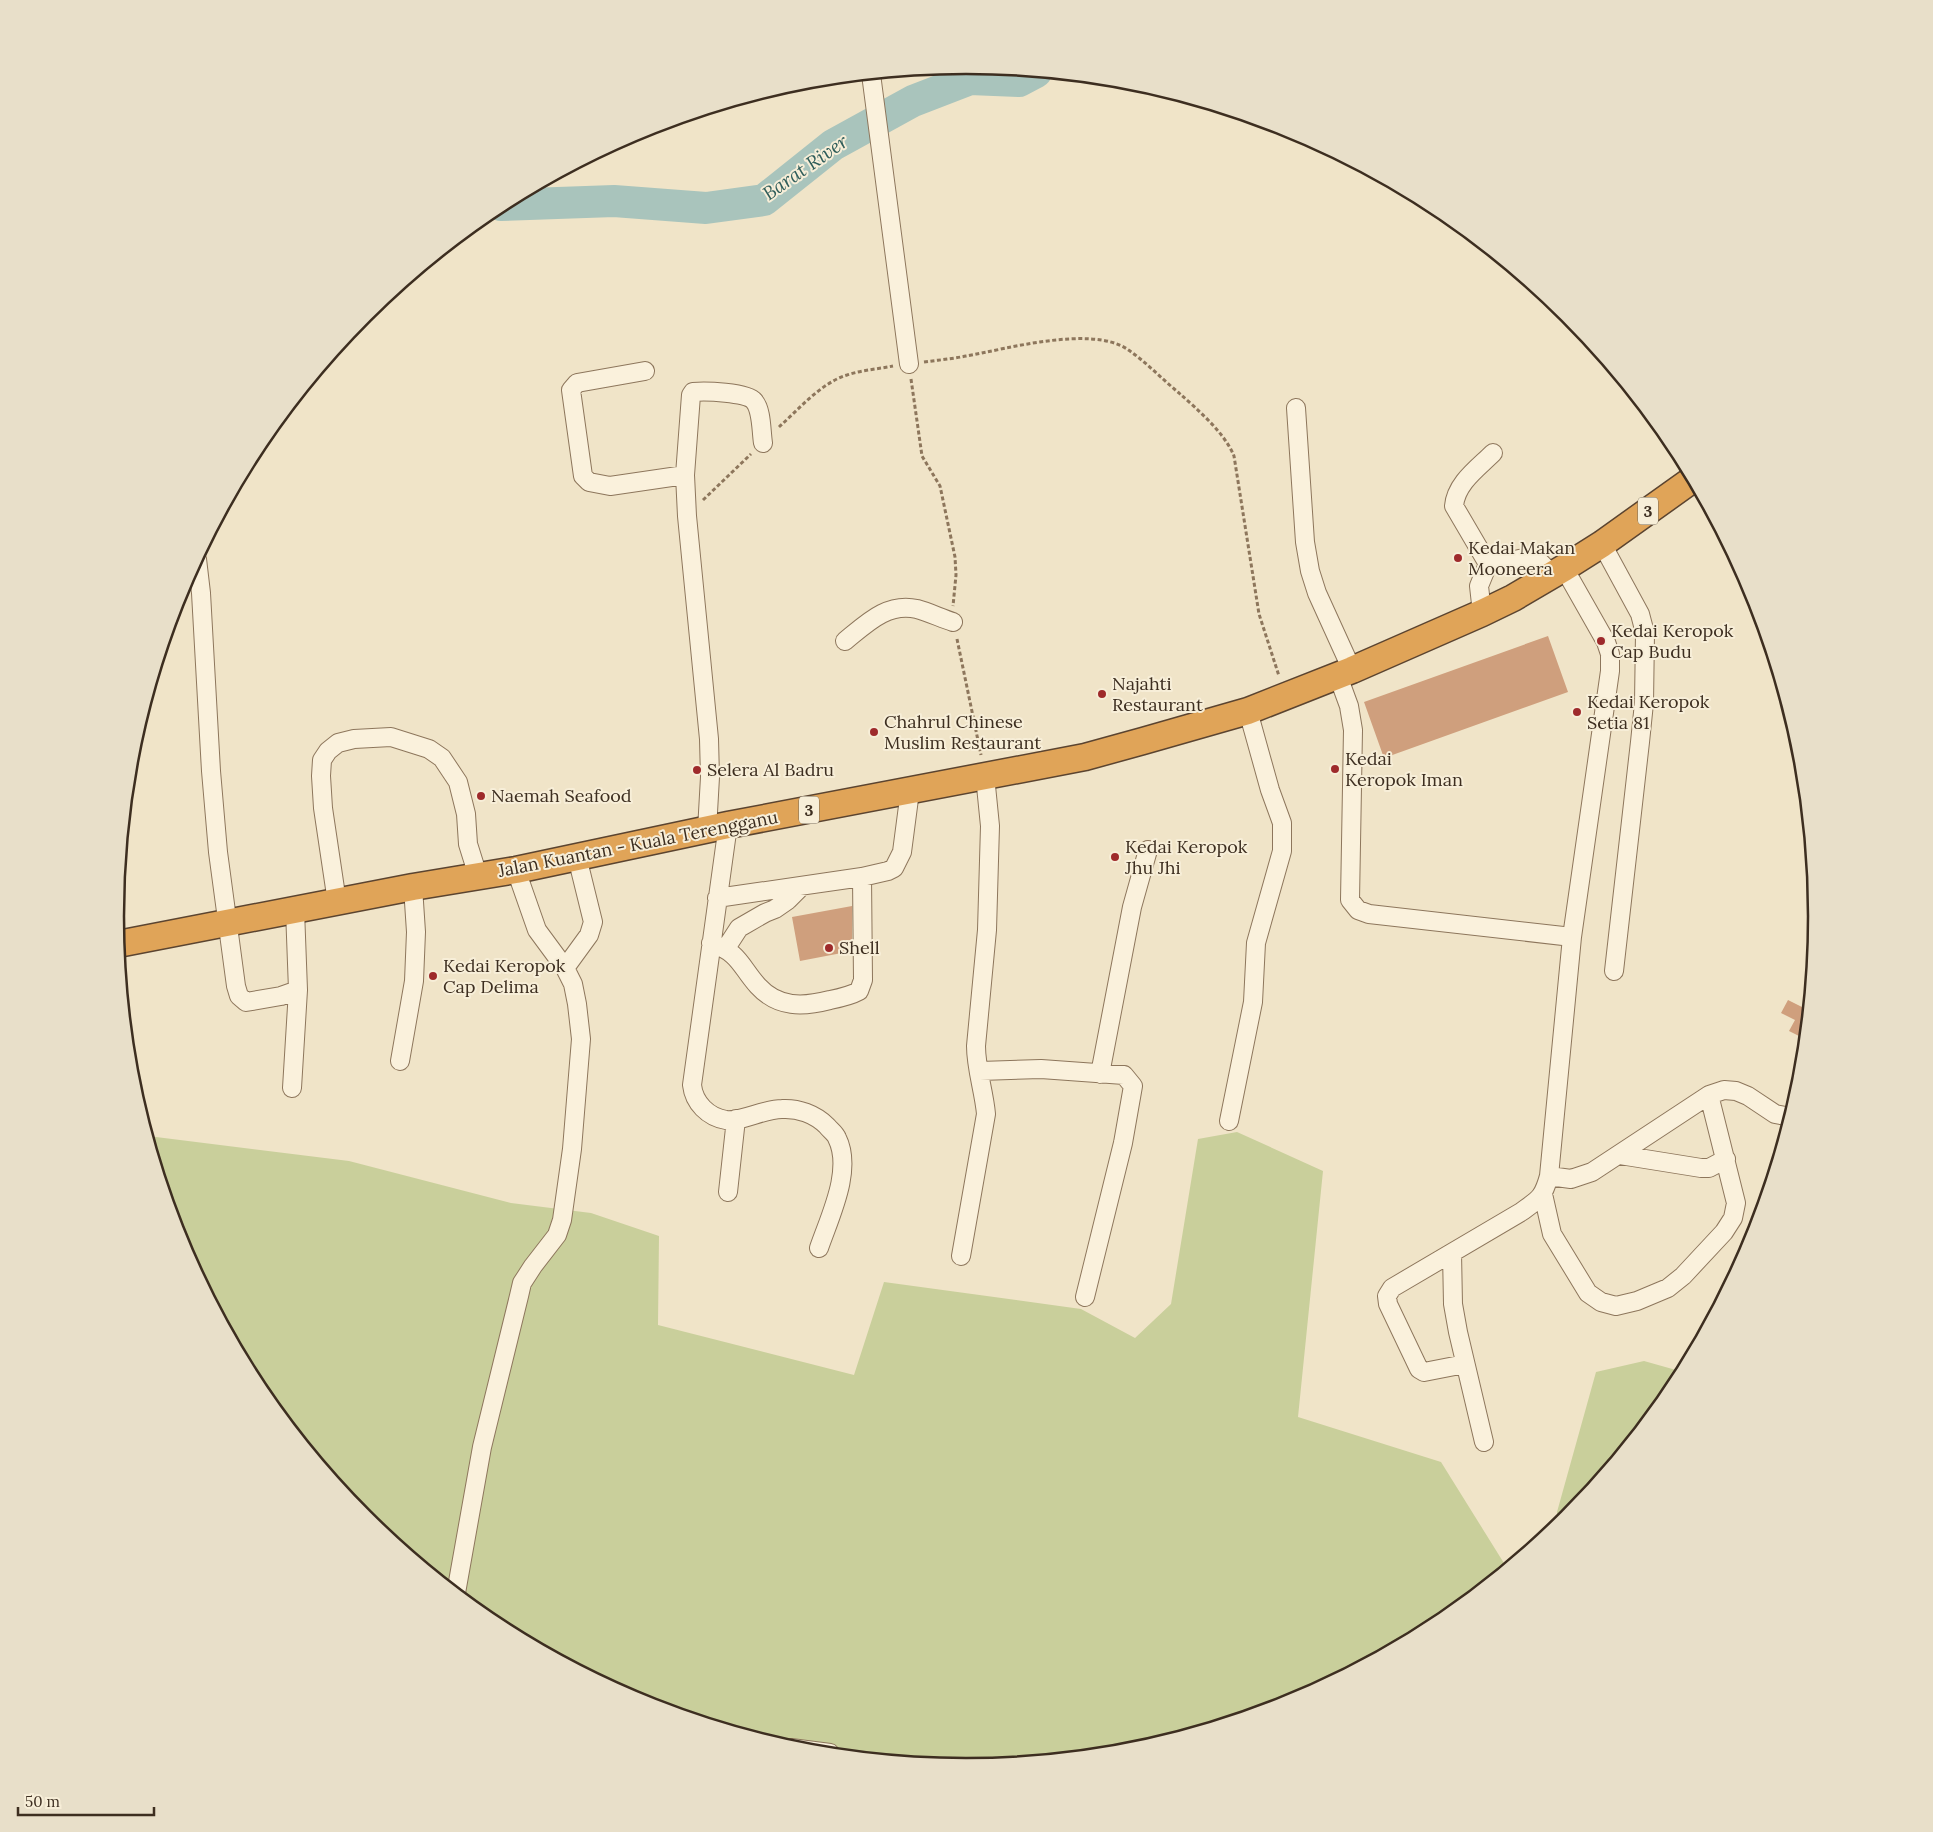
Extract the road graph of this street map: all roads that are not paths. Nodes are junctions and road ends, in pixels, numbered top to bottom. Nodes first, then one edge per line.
1 (872, 80) edge
2 (909, 364) road end
3 (645, 371) dead end
4 (1296, 408) dead end
5 (763, 442) road end
6 (1493, 452) dead end
7 (685, 475) junction
8 (1688, 482) edge
9 (1602, 544) junction
10 (1488, 564) junction
11 (198, 571) edge
12 (1558, 571) junction
13 (1482, 613) junction
14 (953, 622) road end
15 (845, 641) dead end
16 (1345, 673) junction
17 (1248, 710) junction
18 (985, 776) junction
19 (910, 791) junction
20 (718, 827) junction
21 (1148, 850) dead end
22 (577, 857) junction
23 (516, 870) junction
24 (478, 876) junction
25 (862, 877) junction
26 (802, 886) junction
27 (413, 887) junction
28 (717, 898) junction
29 (338, 902) junction
30 (295, 910) junction
31 (227, 923) junction
32 (1572, 937) junction
33 (125, 943) edge
34 (719, 946) junction
35 (565, 968) junction
36 (1614, 972) dead end
37 (298, 990) junction
38 (400, 1062) dead end
39 (980, 1070) junction
40 (1100, 1074) junction
41 (292, 1088) dead end
42 (1709, 1095) junction
43 (1784, 1116) edge
44 (736, 1119) junction
45 (1229, 1121) dead end
46 (1620, 1155) junction
47 (1726, 1158) junction
48 (1549, 1176) junction
49 (728, 1192) dead end
50 (1544, 1194) junction
51 (819, 1248) dead end
52 (1452, 1253) junction
53 (961, 1256) dead end
54 (1085, 1297) dead end
55 (1464, 1364) junction
56 (1484, 1442) dead end
57 (457, 1586) edge

1 - 2 street
3 - 7 street
4 - 16 street
5 - 7 street
6 - 10 street
7 - 20 street
8 - 9 highway, Jalan Kuantan - Kuala Terengganu / 3
9 - 12 highway, Jalan Kuantan - Kuala Terengganu / 3
9 - 36 street
10 - 12 street
10 - 13 street
11 - 31 street
12 - 13 highway, Jalan Kuantan - Kuala Terengganu / 3
12 - 32 street
13 - 16 highway, Jalan Kuantan - Kuala Terengganu / 3
14 - 15 street
16 - 17 highway, Jalan Kuantan - Kuala Terengganu / 3
16 - 32 street
17 - 18 highway, Jalan Kuantan - Kuala Terengganu / 3
17 - 45 street
18 - 19 highway, Jalan Kuantan - Kuala Terengganu / 3
18 - 39 street
19 - 20 highway, Jalan Kuantan - Kuala Terengganu / 3
19 - 25 street
20 - 22 highway, Jalan Kuantan - Kuala Terengganu / 3
20 - 28 street
21 - 40 street
22 - 23 highway, Jalan Kuantan - Kuala Terengganu / 3
22 - 35 street
23 - 24 highway, Jalan Kuantan - Kuala Terengganu / 3
23 - 35 street
24 - 27 highway, Jalan Kuantan - Kuala Terengganu / 3
24 - 29 street
25 - 26 street
25 - 34 street
26 - 28 street
26 - 34 street
27 - 29 highway, Jalan Kuantan - Kuala Terengganu / 3
27 - 38 street
28 - 34 street
29 - 30 highway, Jalan Kuantan - Kuala Terengganu / 3
30 - 31 highway, Jalan Kuantan - Kuala Terengganu / 3
30 - 37 street
31 - 33 highway, Jalan Kuantan - Kuala Terengganu / 3
31 - 37 street
32 - 48 street
34 - 44 street
35 - 57 street
37 - 41 street
39 - 40 street
39 - 53 street
40 - 54 street
42 - 43 street
42 - 46 street
42 - 47 street
44 - 49 street
44 - 51 street
46 - 47 street
46 - 48 street
47 - 50 street
48 - 50 street
50 - 52 street
52 - 55 street
52 - 55 street
55 - 56 street

